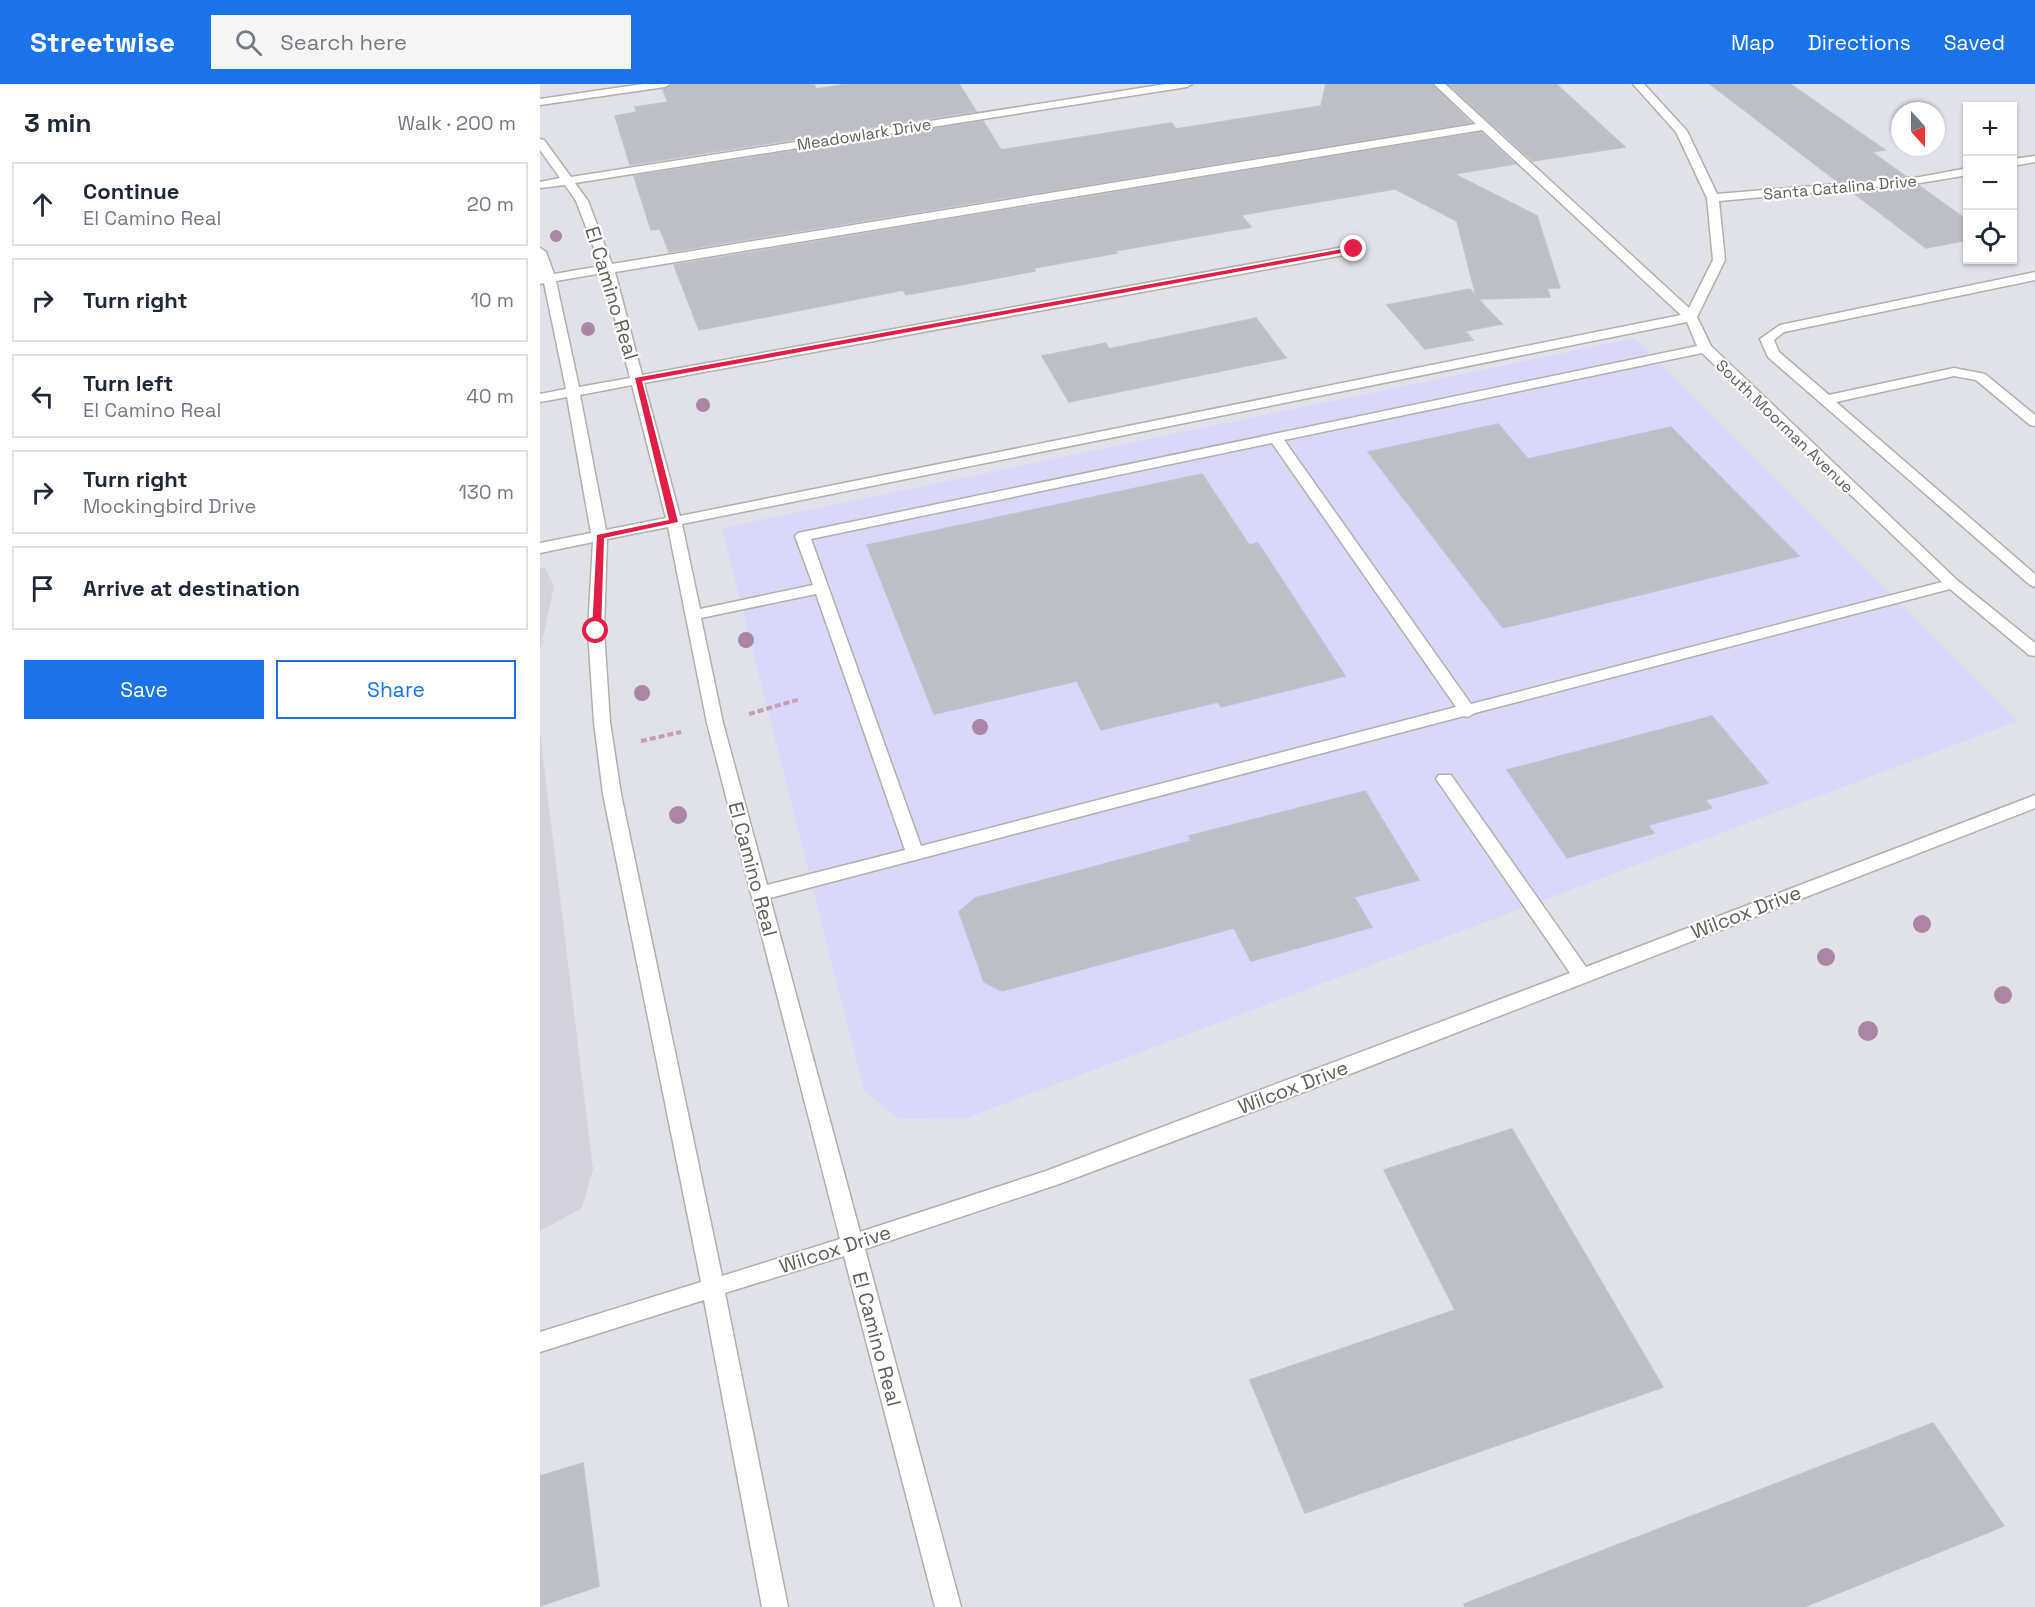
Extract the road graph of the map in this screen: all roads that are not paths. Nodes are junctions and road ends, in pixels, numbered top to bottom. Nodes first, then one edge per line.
1 (665, 84) edge
2 (1187, 84) edge
3 (1439, 84) edge
4 (1638, 84) edge
5 (540, 102) edge
6 (1484, 126) junction
7 (540, 142) edge
8 (2035, 159) edge
9 (2017, 162) edge
10 (1963, 172) edge
11 (569, 180) junction
12 (540, 185) edge
13 (1713, 198) junction
14 (1354, 249) dead end
15 (540, 252) edge
16 (608, 269) junction
17 (2035, 276) edge
18 (544, 280) edge
19 (1691, 317) junction
20 (1705, 348) junction
21 (638, 380) junction
22 (573, 392) junction
23 (540, 398) edge
24 (1827, 400) junction
25 (2035, 422) edge
26 (1275, 437) junction
27 (674, 522) junction
28 (600, 537) junction
29 (540, 549) edge
30 (2035, 582) edge
31 (1953, 584) junction
32 (822, 588) junction
33 (693, 615) junction
34 (2035, 651) edge
35 (1467, 712) junction
36 (1446, 779) dead end
37 (2035, 801) edge
38 (915, 854) junction
39 (759, 894) junction
40 (1582, 975) junction
41 (853, 1244) junction
42 (713, 1287) junction
43 (540, 1342) edge
44 (775, 1607) edge
45 (948, 1607) edge

1 - 5 street
2 - 11 street, Meadowlark Drive
3 - 6 street
4 - 13 street
6 - 16 street
6 - 19 street
7 - 11 street, El Camino Real
8 - 9 street
10 - 13 street, Santa Catalina Drive
11 - 12 street, Meadowlark Drive
11 - 16 street, El Camino Real
13 - 19 street
14 - 21 street
15 - 18 street
16 - 18 street
16 - 21 street, El Camino Real
17 - 24 street
18 - 22 street
19 - 20 street, South Moorman Avenue
19 - 27 street
20 - 26 street
20 - 31 street, South Moorman Avenue
21 - 22 street
21 - 27 street, El Camino Real
22 - 23 street
22 - 28 street
24 - 25 street
24 - 30 street
26 - 32 street
26 - 35 street
27 - 28 street
27 - 33 street, El Camino Real
28 - 29 street
28 - 42 street
31 - 34 street, South Moorman Avenue
31 - 35 street
32 - 33 street
32 - 38 street
33 - 39 street, El Camino Real
35 - 38 street
36 - 40 street
37 - 40 street, Wilcox Drive
38 - 39 street
39 - 41 street, El Camino Real
40 - 41 street, Wilcox Drive
41 - 42 street, Wilcox Drive
41 - 45 street, El Camino Real
42 - 43 street, Wilcox Drive
42 - 44 street

